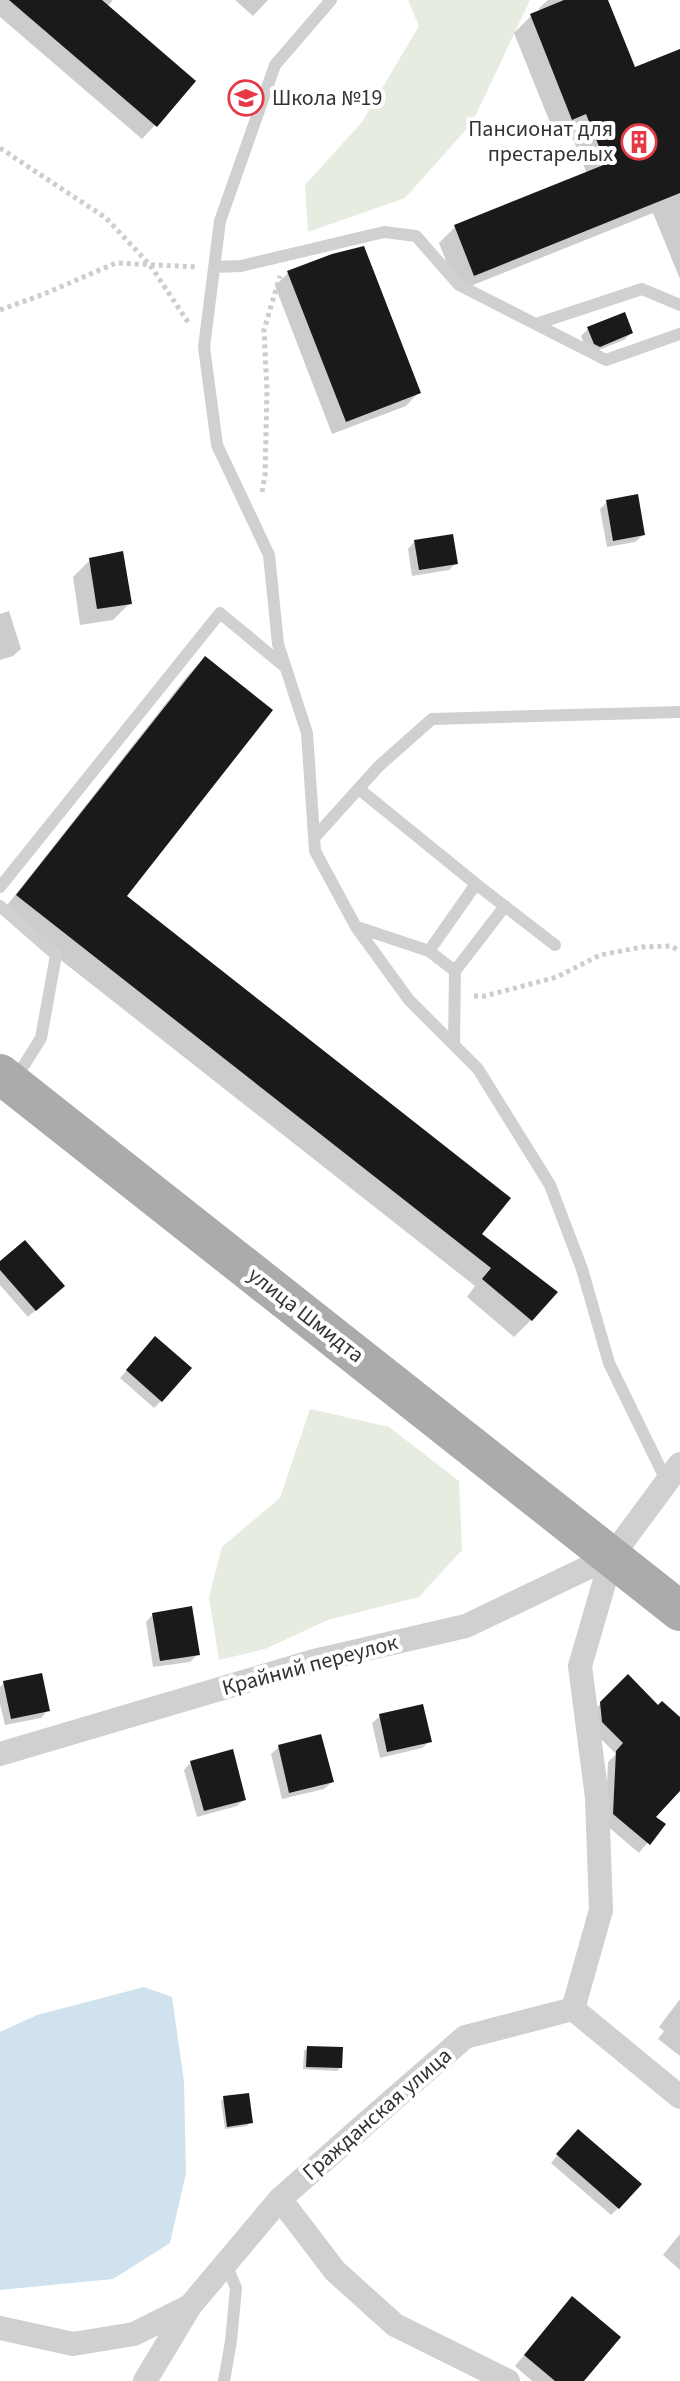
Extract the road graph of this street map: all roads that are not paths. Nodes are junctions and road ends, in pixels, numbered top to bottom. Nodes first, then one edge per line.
1 (331, 0) edge
2 (214, 267) junction
3 (680, 305) edge
4 (536, 324) junction
5 (680, 334) edge
6 (286, 667) junction
7 (680, 712) edge
8 (359, 789) junction
9 (314, 838) junction
10 (476, 884) junction
11 (0, 887) edge
12 (0, 906) edge
13 (505, 906) junction
14 (356, 927) junction
15 (555, 945) dead end
16 (429, 951) junction
17 (455, 971) junction
18 (454, 1045) junction
19 (6, 1079) edge
20 (674, 1473) edge
21 (612, 1556) junction
22 (680, 1611) edge
23 (0, 1754) edge
24 (573, 2009) junction
25 (680, 2097) edge
26 (280, 2199) junction
27 (226, 2264) junction
28 (190, 2306) junction
29 (0, 2328) edge
30 (145, 2381) edge
31 (224, 2381) edge
32 (508, 2381) edge

1 - 2 lane
2 - 4 lane
2 - 6 lane
3 - 4 lane
4 - 5 lane
6 - 9 lane
6 - 11 lane
7 - 8 lane
8 - 9 lane
8 - 10 lane
9 - 14 lane
10 - 13 lane
10 - 16 lane
12 - 19 lane
13 - 15 lane
13 - 17 lane
14 - 16 lane
14 - 18 lane
16 - 17 lane
17 - 18 lane
18 - 20 lane
19 - 21 main road, улица Шмидта
20 - 21 street
21 - 22 main road, улица Шмидта
21 - 23 street, Крайний переулок
21 - 24 street
24 - 25 street
24 - 26 street, Гражданская улица
26 - 27 street, Гражданская улица
26 - 32 street
27 - 28 street, Гражданская улица
27 - 31 lane
28 - 29 street
28 - 30 street, Гражданская улица

